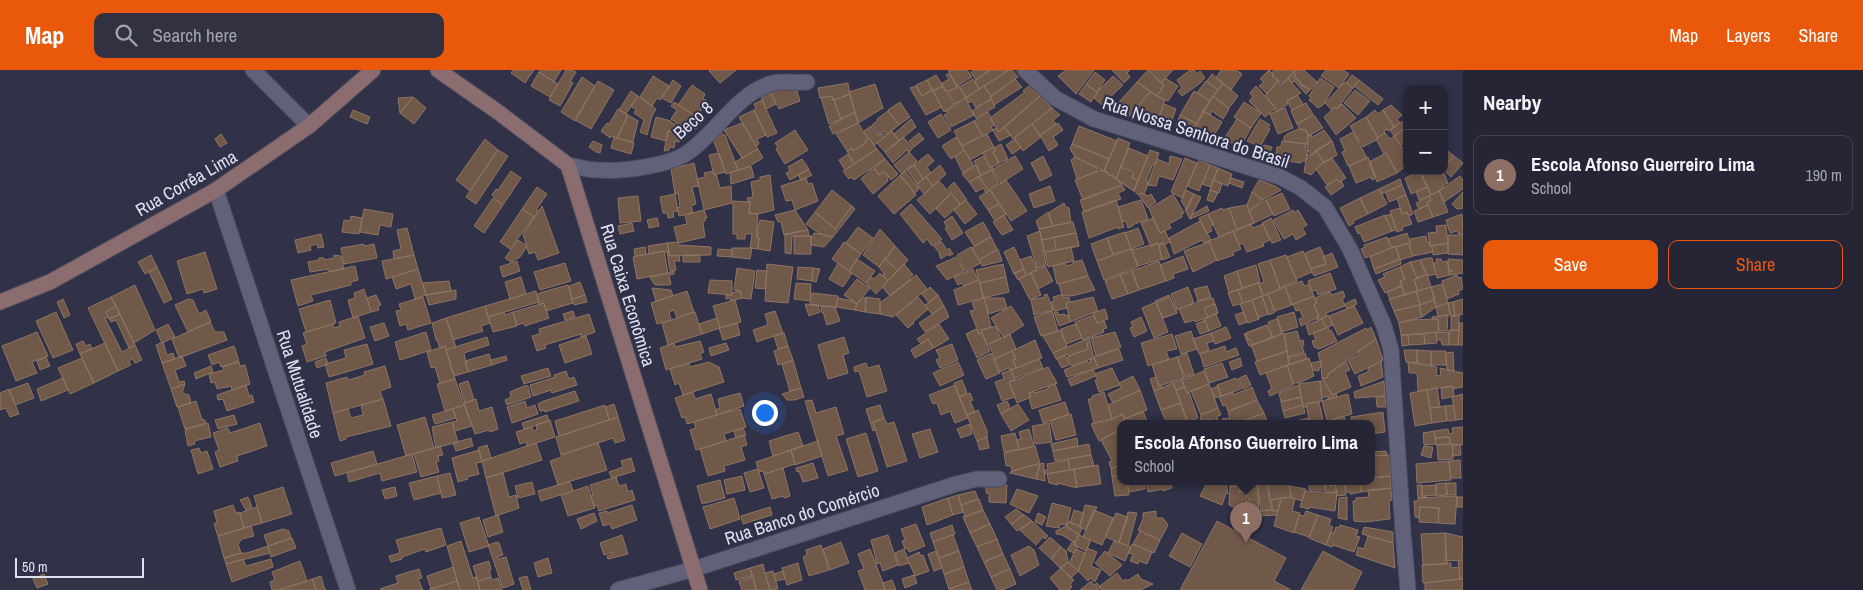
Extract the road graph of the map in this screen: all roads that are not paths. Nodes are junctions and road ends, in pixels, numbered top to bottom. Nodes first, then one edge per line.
1 (253, 70) edge
2 (373, 70) edge
3 (438, 70) edge
4 (1025, 70) edge
5 (807, 82) dead end
6 (308, 126) junction
7 (568, 165) junction
8 (216, 190) junction
9 (0, 302) edge
10 (999, 479) dead end
11 (694, 569) junction
12 (348, 590) edge
13 (618, 590) edge
14 (700, 590) edge
15 (1408, 590) edge

1 - 6 street
2 - 6 street, Rua Corrêa Lima
3 - 7 street
4 - 15 street, Rua Nossa Senhora do Brasil
5 - 7 street, Beco 8
6 - 8 street, Rua Corrêa Lima
7 - 11 street, Rua Caixa Econômica
8 - 9 street, Rua Corrêa Lima
8 - 12 street, Rua Mutualidade
10 - 11 street, Rua Banco do Comércio
11 - 13 street, Rua Banco do Comércio
11 - 14 street, Rua Caixa Econômica

